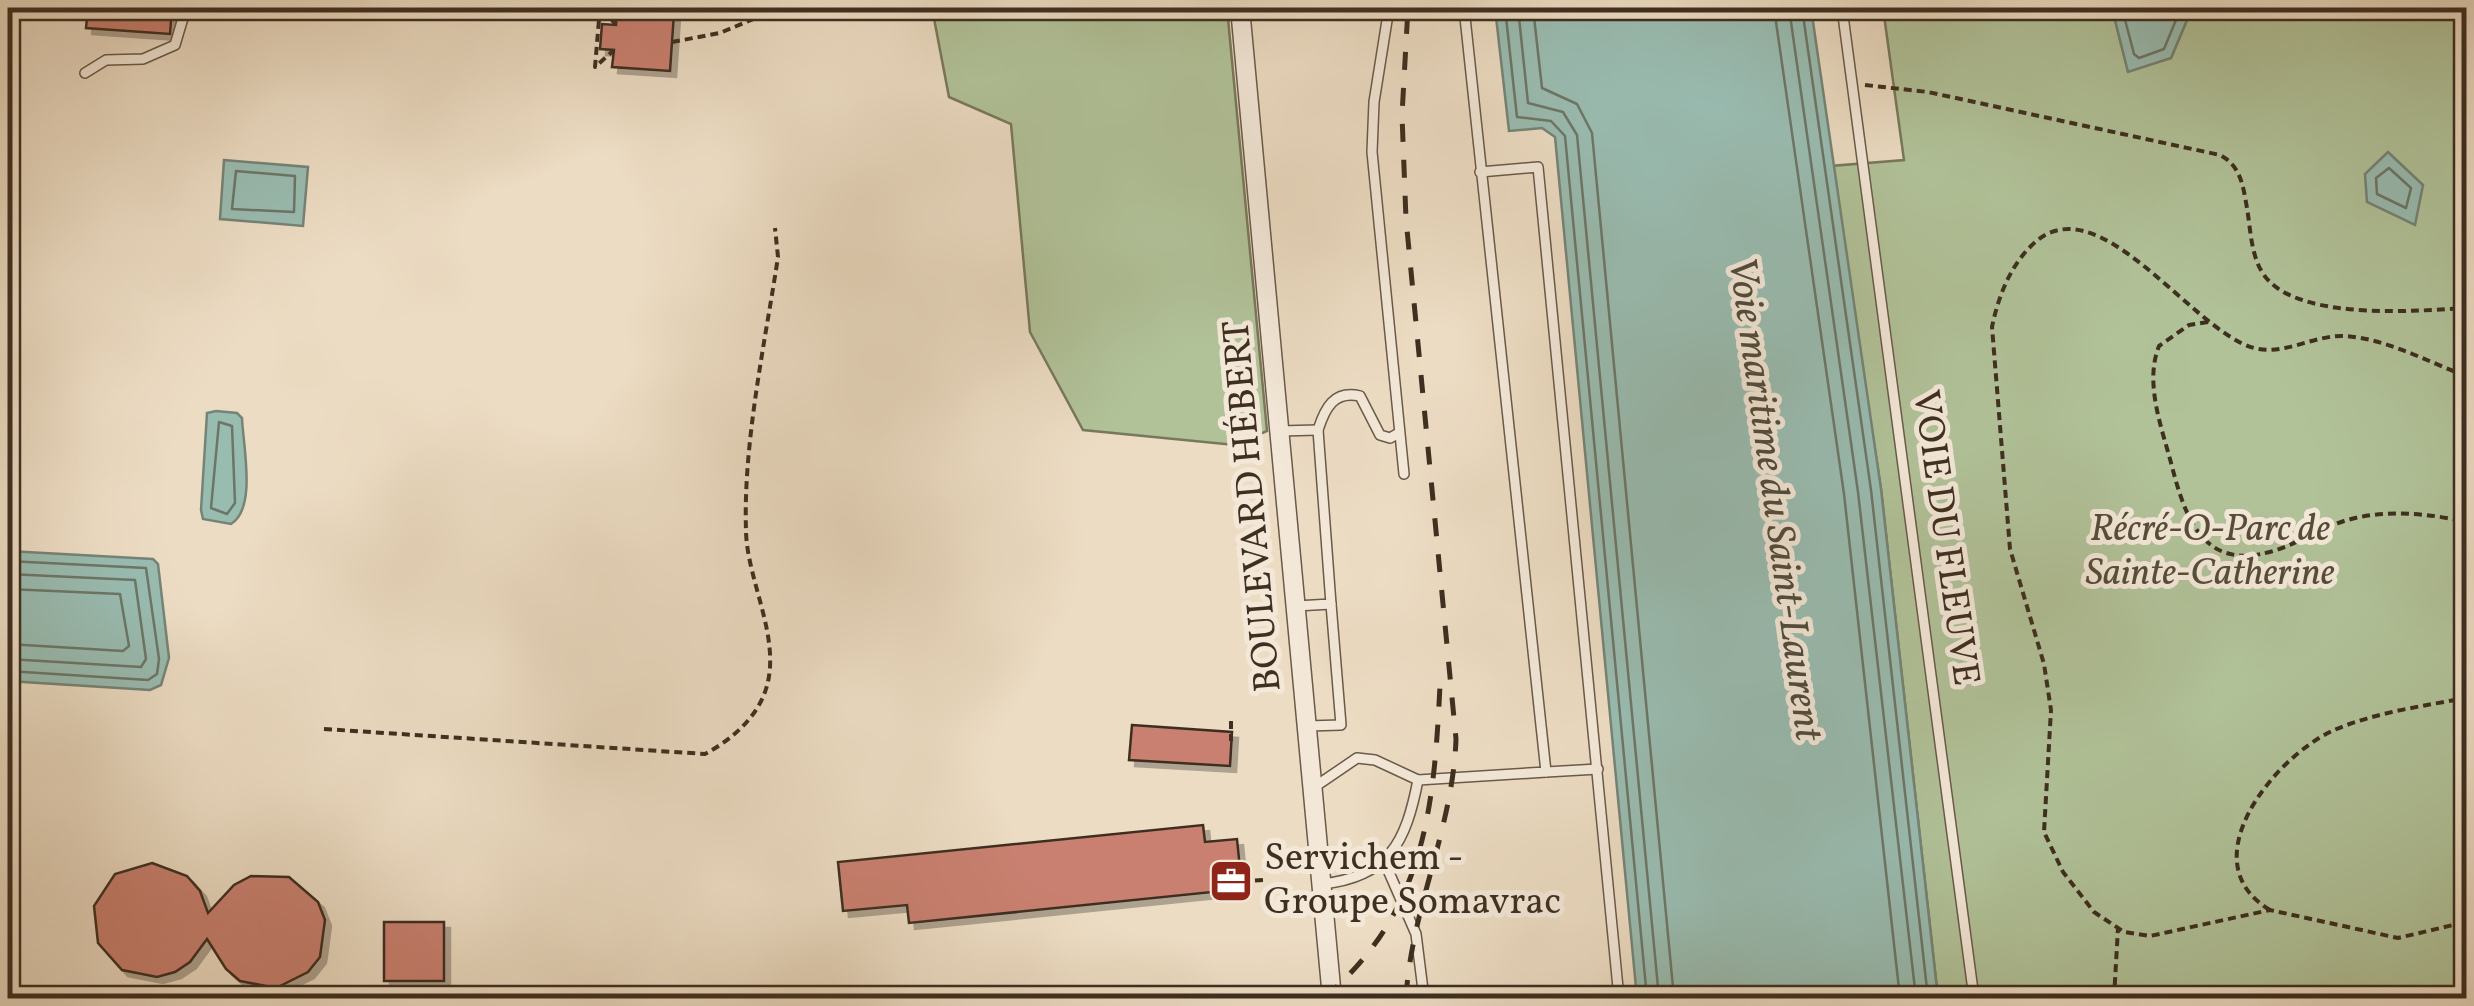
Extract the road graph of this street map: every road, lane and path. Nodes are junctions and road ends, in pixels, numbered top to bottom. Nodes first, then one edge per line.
1 (186, 8) edge
2 (601, 8) edge
3 (1240, 8) edge
4 (1389, 8) edge
5 (1464, 8) edge
6 (1842, 8) edge
7 (763, 15) dead end
8 (616, 25) dead end
9 (672, 42) dead end
10 (614, 50) dead end
11 (85, 73) dead end
12 (1851, 87) junction
13 (1480, 172) junction
14 (775, 228) dead end
15 (2466, 308) edge
16 (2210, 322) junction
17 (2466, 376) edge
18 (1318, 430) junction
19 (1280, 432) junction
20 (1399, 433) junction
21 (1404, 474) dead end
22 (2466, 522) edge
23 (1331, 604) junction
24 (1296, 606) junction
25 (2466, 698) edge
26 (1231, 722) dead end
27 (1307, 726) junction
28 (324, 728) dead end
29 (1231, 741) dead end
30 (1598, 769) junction
31 (1546, 772) junction
32 (1418, 780) junction
33 (1313, 788) junction
34 (1384, 861) junction
35 (1265, 880) dead end
36 (1242, 882) dead end
37 (1322, 884) junction
38 (2270, 910) junction
39 (2466, 922) edge
40 (2118, 928) junction
41 (1332, 998) edge
42 (1424, 998) edge
43 (1619, 998) edge
44 (1974, 998) edge
45 (2114, 998) edge

1 - 11 lane
2 - 8 path
2 - 10 path
3 - 19 street, BOULEVARD HÉBERT
4 - 20 lane
5 - 13 lane
6 - 12 lane, VOIE DU FLEUVE
7 - 9 path
12 - 15 path
12 - 44 lane, VOIE DU FLEUVE
13 - 30 lane
13 - 31 lane
14 - 28 path
16 - 17 path
16 - 22 path
16 - 40 path
18 - 19 lane
18 - 20 lane
18 - 23 lane
19 - 24 street, BOULEVARD HÉBERT
20 - 21 lane
23 - 24 lane
23 - 27 lane
24 - 27 street, BOULEVARD HÉBERT
25 - 38 path
26 - 29 path
27 - 33 street, BOULEVARD HÉBERT
30 - 31 lane
30 - 43 lane
31 - 32 lane
32 - 33 lane
32 - 34 lane
33 - 37 street, BOULEVARD HÉBERT
34 - 37 lane
34 - 42 lane
35 - 36 path
37 - 41 street, BOULEVARD HÉBERT
38 - 39 path
38 - 40 path
40 - 45 path

